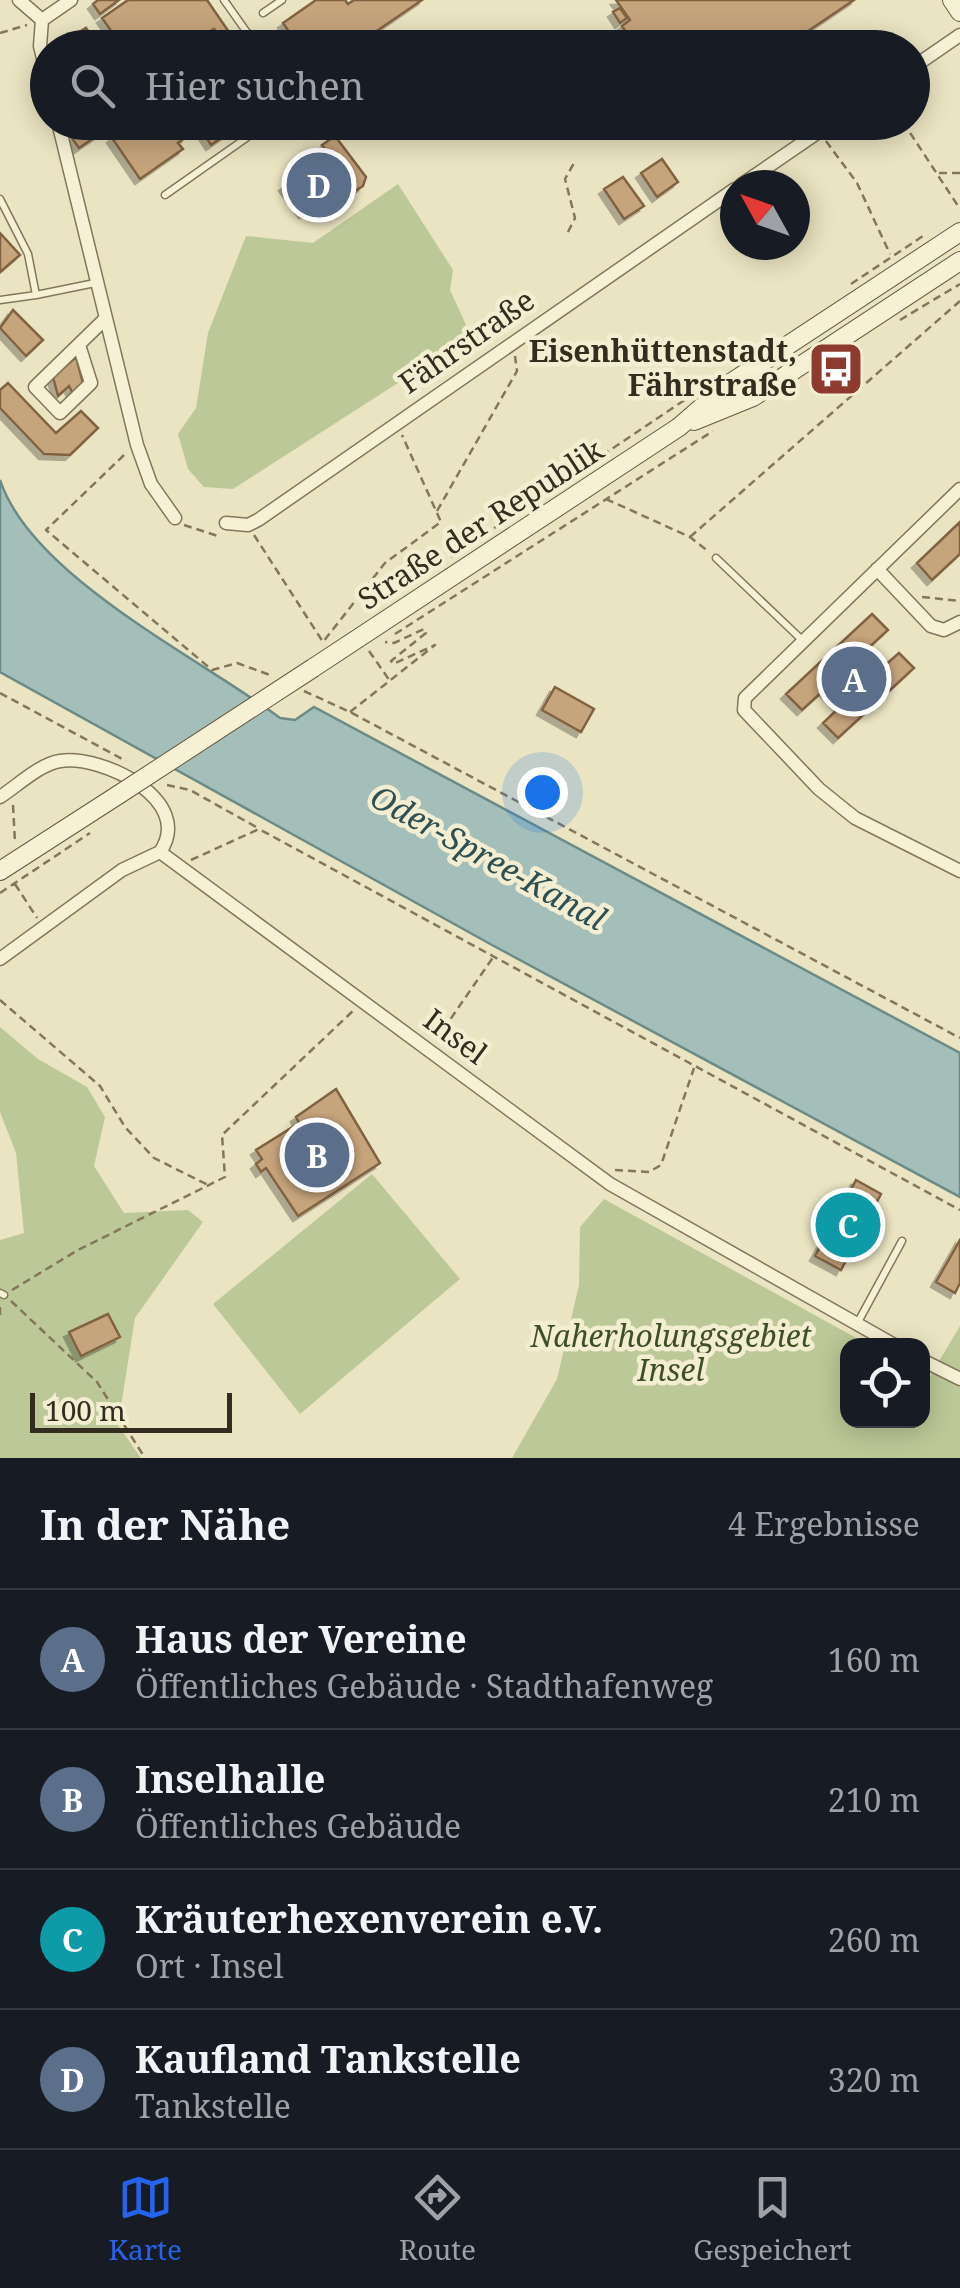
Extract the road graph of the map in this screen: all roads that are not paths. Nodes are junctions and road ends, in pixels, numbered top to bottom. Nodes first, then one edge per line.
1 (19, 0) edge
2 (71, 0) edge
3 (224, 0) edge
4 (282, 0) edge
5 (952, 0) edge
6 (960, 12) edge
7 (264, 13) dead end
8 (42, 20) junction
9 (41, 30) edge
10 (246, 30) edge
11 (960, 35) edge
12 (930, 56) edge
13 (62, 140) edge
14 (243, 140) edge
15 (807, 140) edge
16 (763, 170) edge
17 (165, 195) dead end
18 (720, 199) edge
19 (0, 200) edge
20 (960, 232) edge
21 (960, 261) edge
22 (960, 269) edge
23 (940, 275) junction
24 (95, 284) junction
25 (36, 295) junction
26 (0, 300) edge
27 (105, 319) junction
28 (79, 344) junction
29 (679, 427) junction
30 (960, 488) edge
31 (174, 518) road end
32 (226, 523) dead end
33 (716, 558) road end
34 (877, 569) junction
35 (960, 622) edge
36 (801, 640) junction
37 (0, 797) edge
38 (160, 852) junction
39 (960, 871) edge
40 (7, 878) edge
41 (0, 960) edge
42 (902, 1241) dead end
43 (857, 1323) junction
44 (882, 1338) edge
45 (930, 1364) edge
46 (960, 1379) edge

1 - 8 street
2 - 8 street
3 - 10 lane
4 - 7 lane
5 - 6 main road
8 - 9 street
11 - 12 street
13 - 24 street
14 - 17 lane
15 - 16 street
18 - 32 street, Fährstraße
19 - 25 lane
20 - 29 main road, Straße der Republik
21 - 23 main road, Straße der Republik
22 - 23 main road
23 - 29 main road, Straße der Republik
24 - 25 lane
24 - 27 street
25 - 26 lane
27 - 28 street
27 - 31 street
28 - 28 street
29 - 40 main road, Straße der Republik, bridge
30 - 34 street
33 - 36 lane
34 - 35 street
34 - 36 street
36 - 39 street
37 - 38 street
38 - 41 street
38 - 43 street, Insel
42 - 43 lane
43 - 44 street, Insel
45 - 46 street

